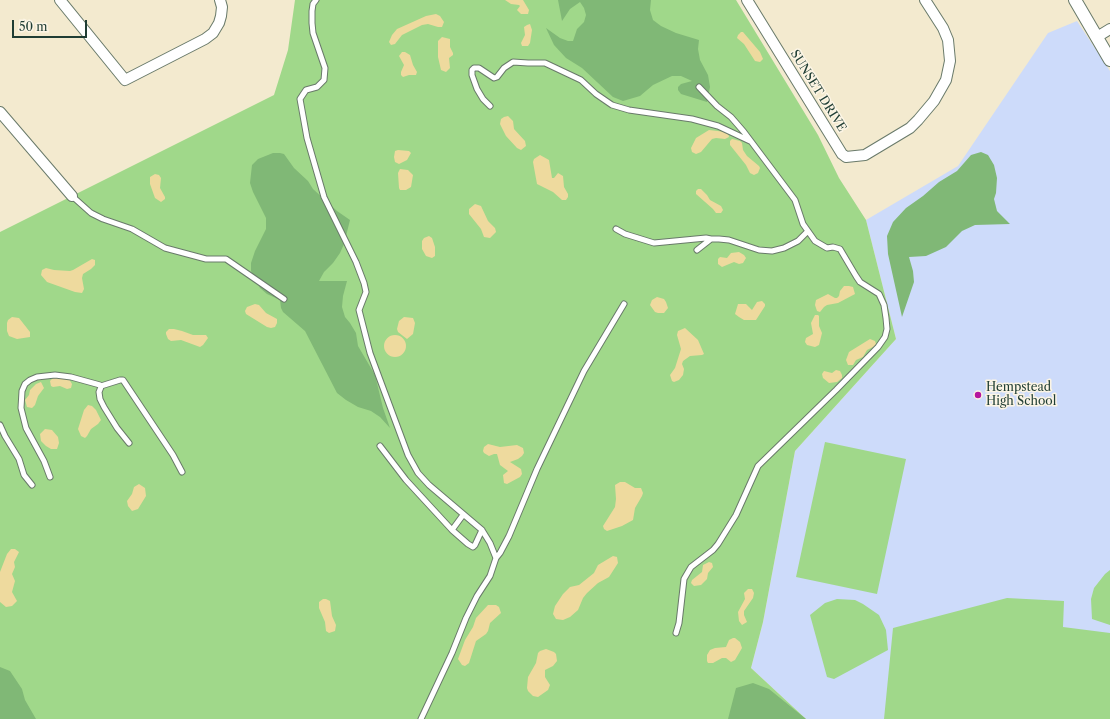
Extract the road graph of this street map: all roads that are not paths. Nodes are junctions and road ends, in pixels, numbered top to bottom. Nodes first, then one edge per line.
1 (60, 0) edge
2 (220, 0) edge
3 (316, 0) edge
4 (747, 0) edge
5 (925, 0) edge
6 (1075, 0) edge
7 (1110, 29) edge
8 (1097, 37) junction
9 (1110, 60) edge
10 (699, 87) dead end
11 (490, 106) dead end
12 (0, 112) edge
13 (750, 141) junction
14 (72, 196) joint
15 (616, 229) dead end
16 (808, 231) junction
17 (711, 239) junction
18 (697, 250) dead end
19 (284, 299) dead end
20 (624, 304) dead end
21 (101, 386) junction
22 (0, 425) edge
23 (129, 443) dead end
24 (380, 446) dead end
25 (182, 472) dead end
26 (50, 477) dead end
27 (32, 485) dead end
28 (463, 515) junction
29 (452, 530) junction
30 (482, 530) junction
31 (496, 558) junction
32 (676, 633) dead end
33 (421, 719) edge

1 - 2 street
3 - 28 lane
4 - 5 street, SUNSET DRIVE
6 - 8 street
7 - 8 street
8 - 9 street
10 - 13 lane
11 - 13 lane
12 - 14 street
13 - 16 lane
14 - 19 lane
15 - 17 lane
16 - 17 lane
16 - 32 lane
17 - 18 lane
20 - 31 lane
21 - 23 lane
21 - 25 lane
21 - 26 lane
22 - 27 lane
24 - 29 lane
28 - 29 lane
28 - 30 lane
29 - 30 lane
30 - 31 lane
31 - 33 lane

